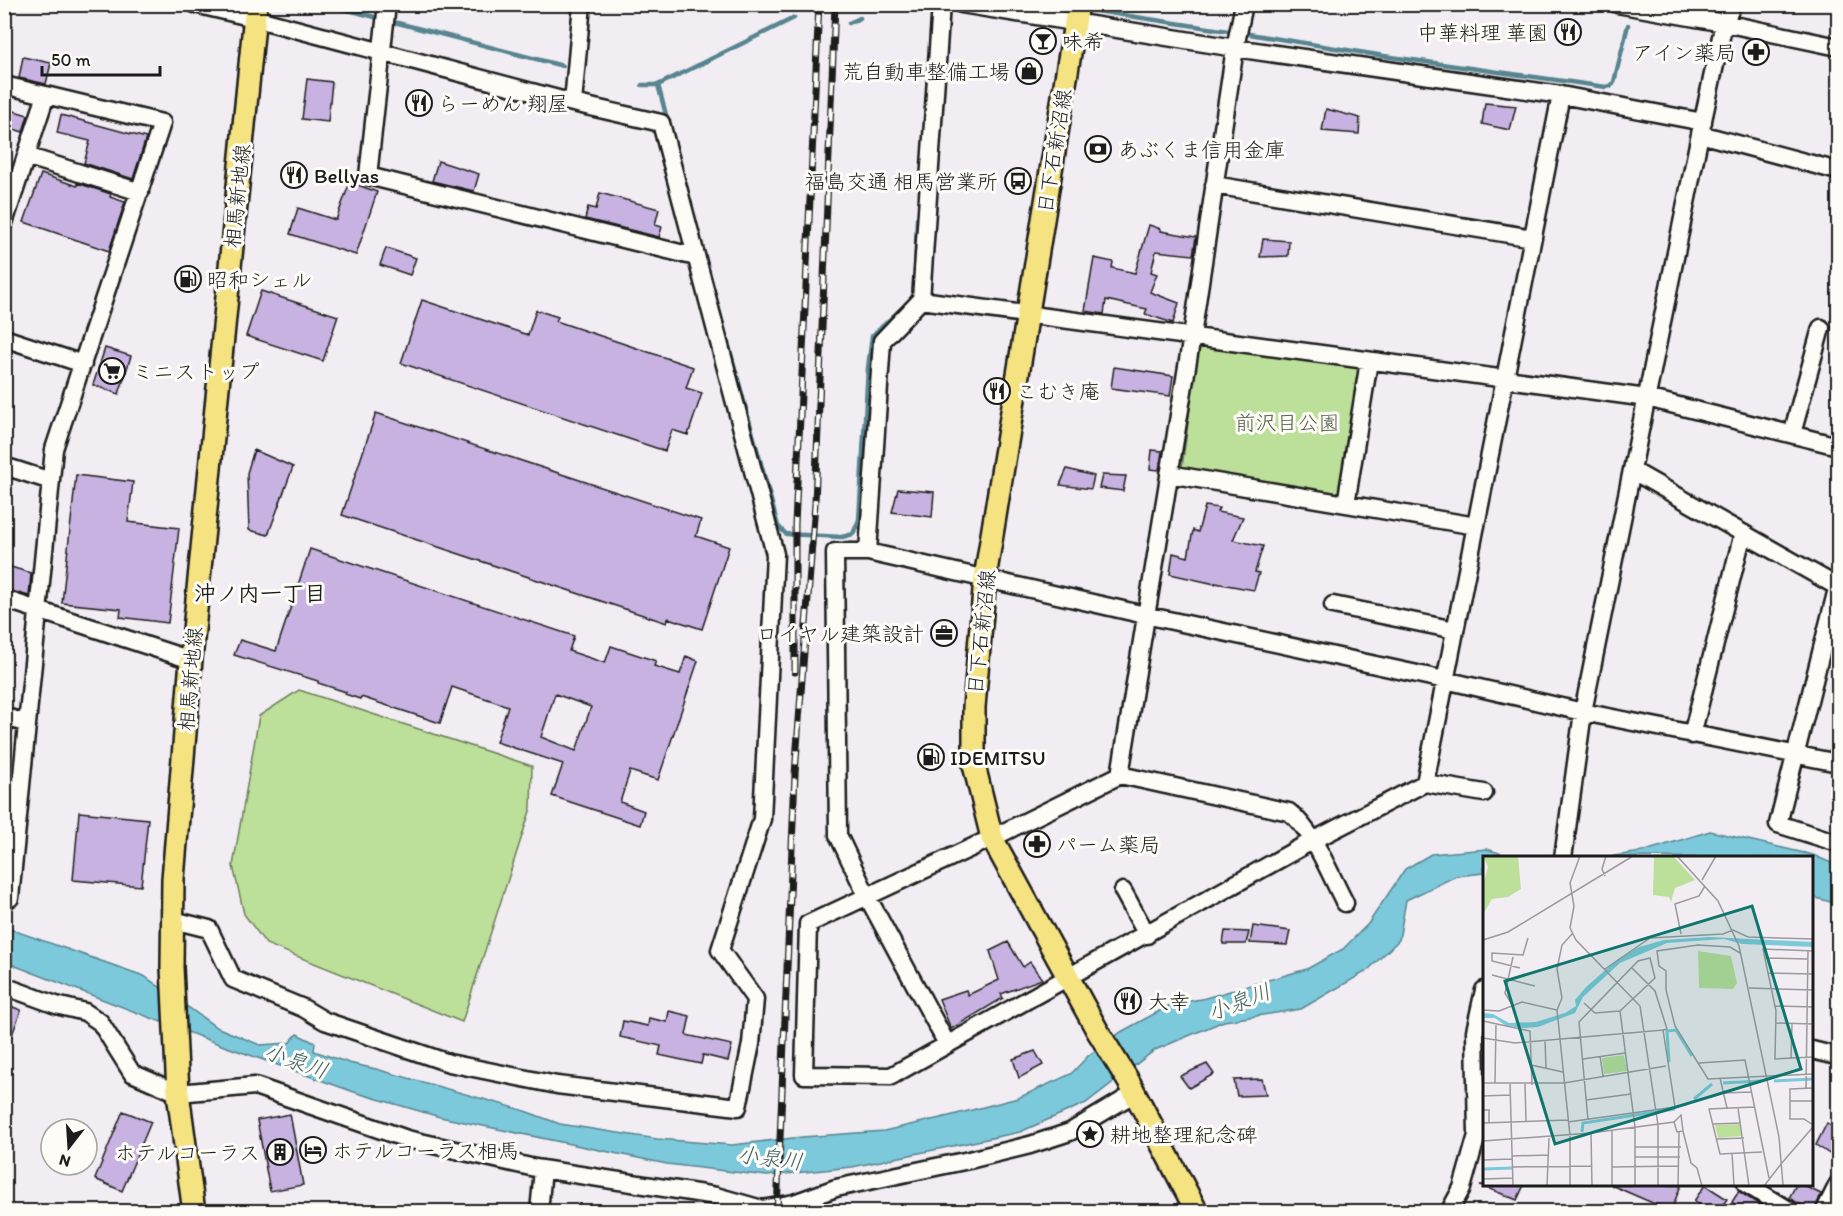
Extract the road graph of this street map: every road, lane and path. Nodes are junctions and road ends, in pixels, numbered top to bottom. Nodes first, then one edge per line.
1 (195, 4) edge
2 (582, 4) edge
3 (941, 4) edge
4 (961, 4) edge
5 (1245, 4) edge
6 (1617, 4) edge
7 (1733, 4) edge
8 (255, 11) edge
9 (386, 11) edge
10 (1076, 13) edge
11 (1724, 23) junction
12 (1238, 38) junction
13 (1839, 47) edge
14 (382, 54) junction
15 (4, 85) edge
16 (46, 95) junction
17 (1561, 95) junction
18 (573, 103) junction
19 (1701, 128) junction
20 (26, 156) junction
21 (1839, 171) edge
22 (1215, 185) junction
23 (140, 192) junction
24 (4, 223) edge
25 (1533, 238) junction
26 (696, 257) junction
27 (921, 300) junction
28 (1028, 313) junction
29 (1821, 328) dead end
30 (1191, 336) junction
31 (4, 338) edge
32 (1369, 361) junction
33 (83, 364) junction
34 (1505, 379) junction
35 (1647, 398) junction
36 (1792, 434) junction
37 (1839, 446) edge
38 (4, 466) edge
39 (1633, 471) junction
40 (1169, 474) junction
41 (51, 481) junction
42 (1346, 504) junction
43 (1476, 526) junction
44 (1743, 533) junction
45 (868, 552) junction
46 (986, 578) junction
47 (1838, 586) edge
48 (4, 598) edge
49 (1333, 605) dead end
50 (38, 610) junction
51 (1145, 615) junction
52 (1455, 630) junction
53 (191, 660) junction
54 (1445, 680) junction
55 (1583, 712) junction
56 (4, 716) edge
57 (27, 724) junction
58 (1692, 735) junction
59 (1795, 756) junction
60 (1839, 764) edge
61 (1120, 775) junction
62 (1425, 783) junction
63 (1484, 793) dead end
64 (11, 830) edge
65 (992, 838) junction
66 (1312, 841) junction
67 (1839, 843) edge
68 (1564, 856) edge
69 (1123, 891) dead end
70 (867, 896) junction
71 (4, 897) edge
72 (1345, 903) dead end
73 (173, 920) junction
74 (1147, 935) junction
75 (1068, 979) junction
76 (4, 986) edge
77 (1483, 998) edge
78 (947, 1044) junction
79 (1813, 1050) edge
80 (1839, 1054) edge
81 (1132, 1088) junction
82 (178, 1093) junction
83 (543, 1169) junction
84 (1839, 1184) edge
85 (1748, 1186) edge
86 (194, 1212) edge
87 (539, 1212) edge
88 (1197, 1212) edge
89 (1449, 1212) edge
90 (1792, 1212) edge
91 (1824, 1212) edge

1 - 8 street
2 - 18 street
3 - 27 street
4 - 10 street
5 - 12 street
6 - 11 street
7 - 11 street
8 - 14 street
8 - 53 main road, 相馬新地線
9 - 14 street
10 - 12 street
10 - 28 main road, 日下石新沼線
11 - 13 street
11 - 19 street
12 - 17 street
12 - 22 street
14 - 18 street
14 - 26 street
15 - 16 street
16 - 20 street
16 - 23 street
17 - 19 street
17 - 25 street
18 - 26 street
19 - 21 street
19 - 35 street
20 - 23 street
20 - 24 street
22 - 25 street
22 - 30 street
23 - 33 street
25 - 34 street
26 - 73 street
27 - 28 street
27 - 45 street
28 - 30 street
28 - 46 main road, 日下石新沼線
29 - 36 street
30 - 32 street
30 - 40 street
31 - 33 street
32 - 34 street
32 - 42 street
33 - 41 street
34 - 35 street
34 - 43 street
35 - 36 street
35 - 39 street
36 - 37 street
38 - 41 street
39 - 44 street
39 - 55 street
40 - 42 street
40 - 51 street
41 - 50 street
42 - 43 street
43 - 52 street
44 - 47 street
44 - 58 street
45 - 46 street
45 - 70 street
46 - 51 street
46 - 65 main road, 日下石新沼線
47 - 59 street
48 - 50 street
49 - 52 street
50 - 53 street
50 - 57 street
51 - 54 street
51 - 61 street
52 - 54 street
53 - 73 main road, 相馬新地線
54 - 55 street
54 - 62 street
55 - 58 street
55 - 68 street
56 - 57 street
57 - 64 street
58 - 59 street
59 - 60 street
59 - 67 street
61 - 65 street
61 - 66 street
62 - 63 street
62 - 66 street
64 - 71 street
65 - 70 street
65 - 75 main road, 日下石新沼線
66 - 72 street
66 - 74 street
69 - 74 street
70 - 78 street
70 - 78 street
73 - 82 main road, 相馬新地線
74 - 75 street
75 - 78 street
75 - 81 main road, 日下石新沼線
76 - 82 street
77 - 89 street
79 - 80 street
81 - 83 street
81 - 88 main road, 日下石新沼線
82 - 83 street
82 - 86 main road, 相馬新地線
83 - 87 street
84 - 91 street
85 - 90 street

